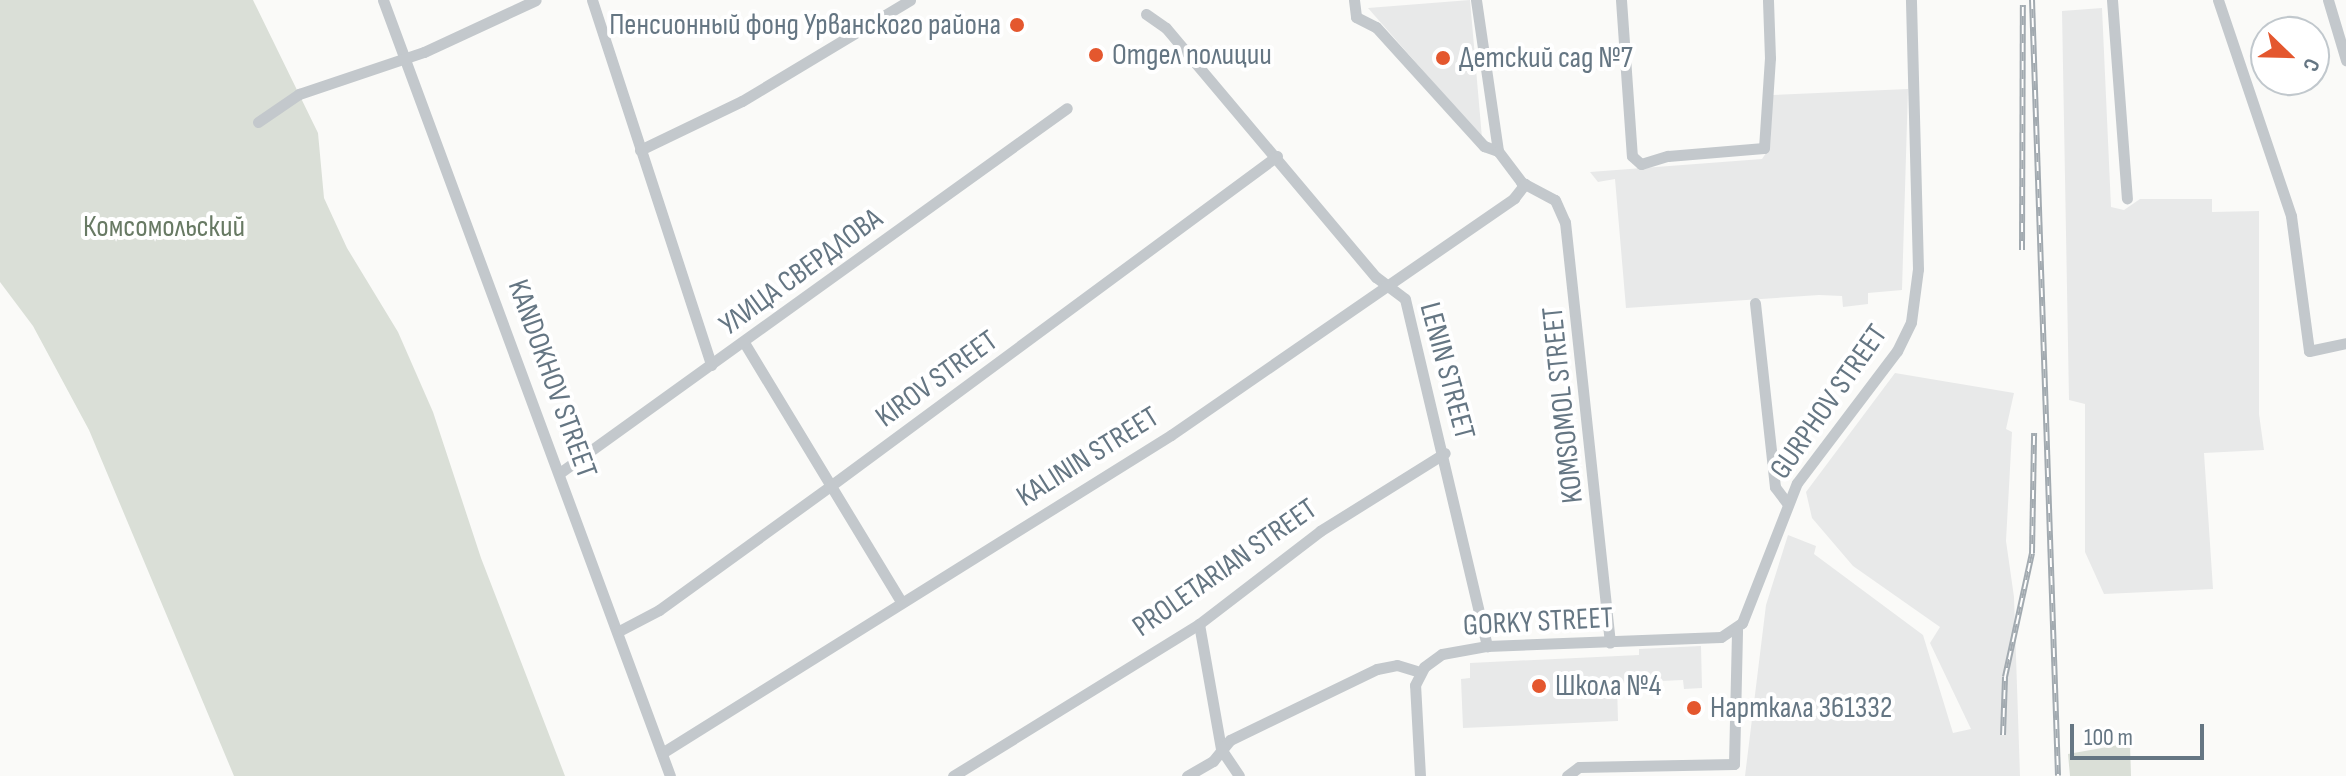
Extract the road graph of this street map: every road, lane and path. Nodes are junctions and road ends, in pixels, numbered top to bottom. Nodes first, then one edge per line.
1 (383, 0) edge
2 (536, 0) edge
3 (592, 0) edge
4 (910, 0) edge
5 (1354, 0) edge
6 (1476, 0) edge
7 (1621, 0) edge
8 (1768, 0) edge
9 (1911, 0) edge
10 (2112, 0) edge
11 (2218, 0) edge
12 (2328, 0) edge
13 (1146, 14) dead end
14 (406, 55) junction
15 (2346, 60) edge
16 (1067, 108) dead end
17 (258, 122) dead end
18 (640, 150) junction
19 (1498, 151) junction
20 (1277, 156) junction
21 (1525, 184) junction
22 (2127, 198) dead end
23 (1390, 284) junction
24 (1755, 303) dead end
25 (2346, 343) edge
26 (745, 344) junction
27 (711, 365) junction
28 (1445, 453) junction
29 (561, 472) junction
30 (829, 487) junction
31 (1788, 504) junction
32 (901, 602) junction
33 (1199, 624) junction
34 (1737, 630) junction
35 (619, 631) junction
36 (1610, 643) junction
37 (1487, 646) junction
38 (1420, 672) junction
39 (1221, 749) junction
40 (662, 753) junction
41 (670, 776) edge
42 (953, 776) edge
43 (1187, 776) edge
44 (1239, 776) edge
45 (1420, 776) edge
46 (1567, 776) edge

1 - 14 street, KANDOKHOV STREET
2 - 14 street
3 - 18 street
4 - 18 street
5 - 19 street, KOMSOMOL STREET
6 - 19 street
7 - 8 street
9 - 31 street, GURPHOV STREET
10 - 22 street
11 - 25 street
12 - 15 street
13 - 20 street, LENIN STREET
14 - 17 street
14 - 29 street, KANDOKHOV STREET
16 - 26 street, УЛИЦА СВЕРДЛОВА
18 - 27 street
19 - 21 street, KOMSOMOL STREET
20 - 23 street, LENIN STREET
20 - 30 street, KIROV STREET
21 - 23 street, KALININ STREET
21 - 36 street, KOMSOMOL STREET
23 - 28 street, LENIN STREET
23 - 32 street, KALININ STREET
24 - 31 street
26 - 27 street, УЛИЦА СВЕРДЛОВА
26 - 30 street
27 - 29 street, УЛИЦА СВЕРДЛОВА
28 - 33 street, PROLETARIAN STREET
28 - 37 street, LENIN STREET
29 - 35 street, KANDOKHOV STREET
30 - 32 street
30 - 35 street, KIROV STREET
31 - 34 street, GURPHOV STREET
32 - 40 street, KALININ STREET
33 - 39 street
33 - 42 street, PROLETARIAN STREET
34 - 36 street, GORKY STREET
34 - 46 street
35 - 40 street, KANDOKHOV STREET
36 - 37 street, GORKY STREET
37 - 38 street, GORKY STREET
38 - 39 street
38 - 45 street
39 - 43 street
39 - 44 street
40 - 41 street, KANDOKHOV STREET

